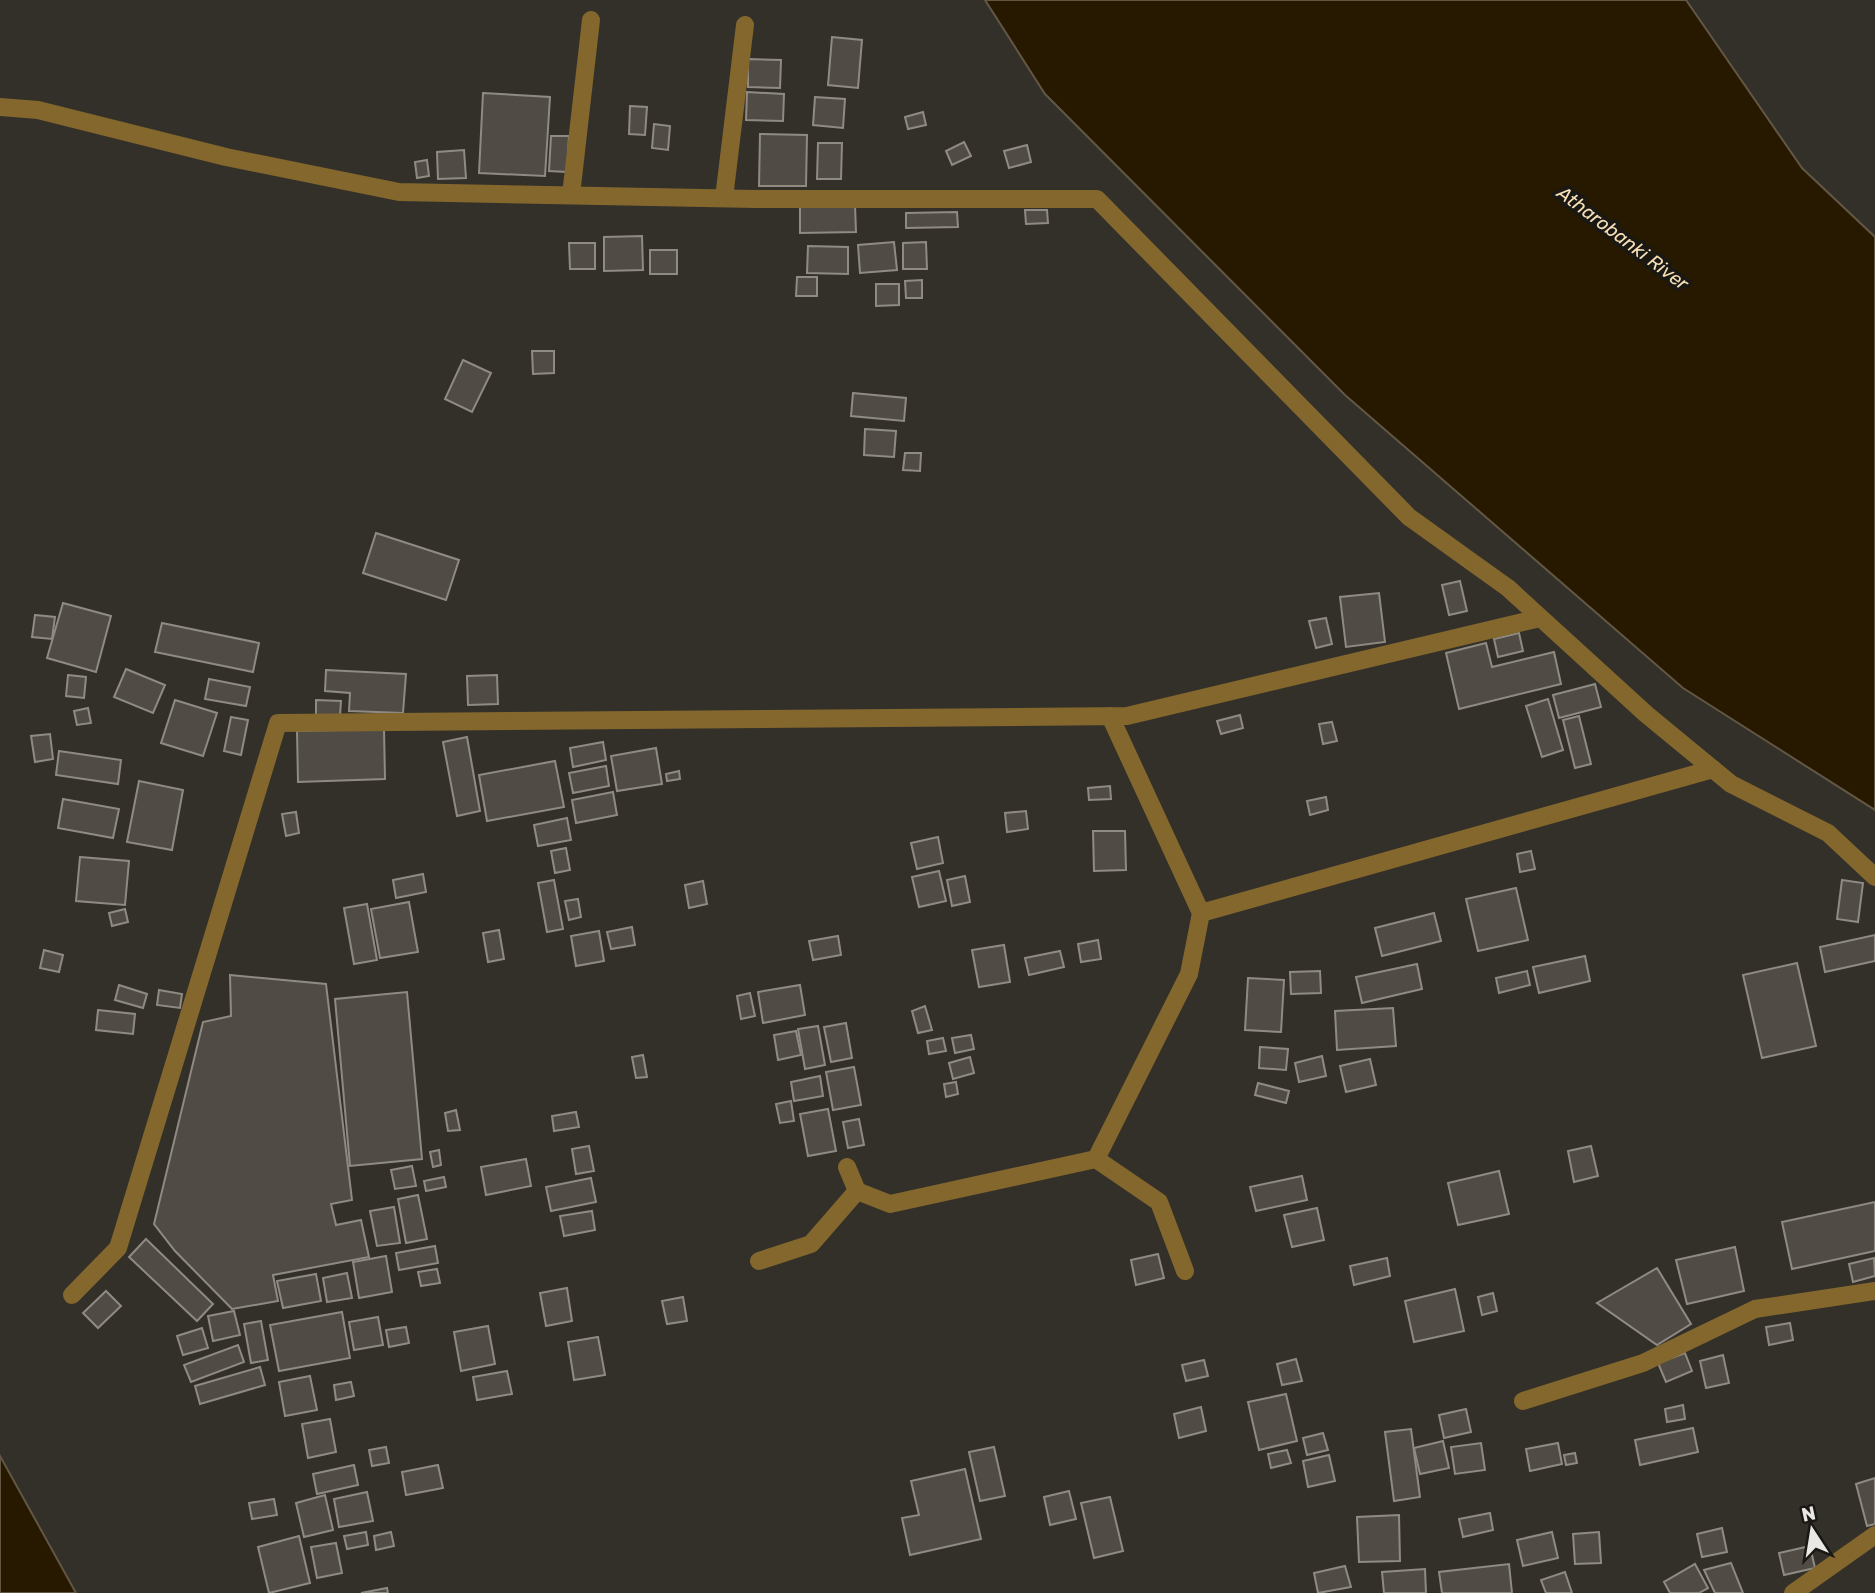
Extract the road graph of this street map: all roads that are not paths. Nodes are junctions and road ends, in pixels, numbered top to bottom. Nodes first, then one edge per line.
1 (591, 20) dead end
2 (745, 25) dead end
3 (0, 107) edge
4 (571, 195) junction
5 (724, 198) junction
6 (1540, 618) junction
7 (1110, 716) junction
8 (1713, 769) junction
9 (1875, 877) edge
10 (1201, 913) junction
11 (1096, 1159) junction
12 (847, 1167) dead end
13 (857, 1191) junction
14 (759, 1261) dead end
15 (1185, 1271) dead end
16 (1875, 1290) edge
17 (72, 1295) dead end
18 (1523, 1401) dead end
19 (1875, 1535) edge
20 (1793, 1593) edge

1 - 4 street
2 - 5 street
3 - 4 street
4 - 5 street
5 - 6 street
6 - 7 street
6 - 8 street
7 - 10 street
7 - 17 street
8 - 9 street
8 - 10 street
10 - 11 street
11 - 13 street
11 - 15 street
12 - 13 street
13 - 14 street
16 - 18 street
19 - 20 street

